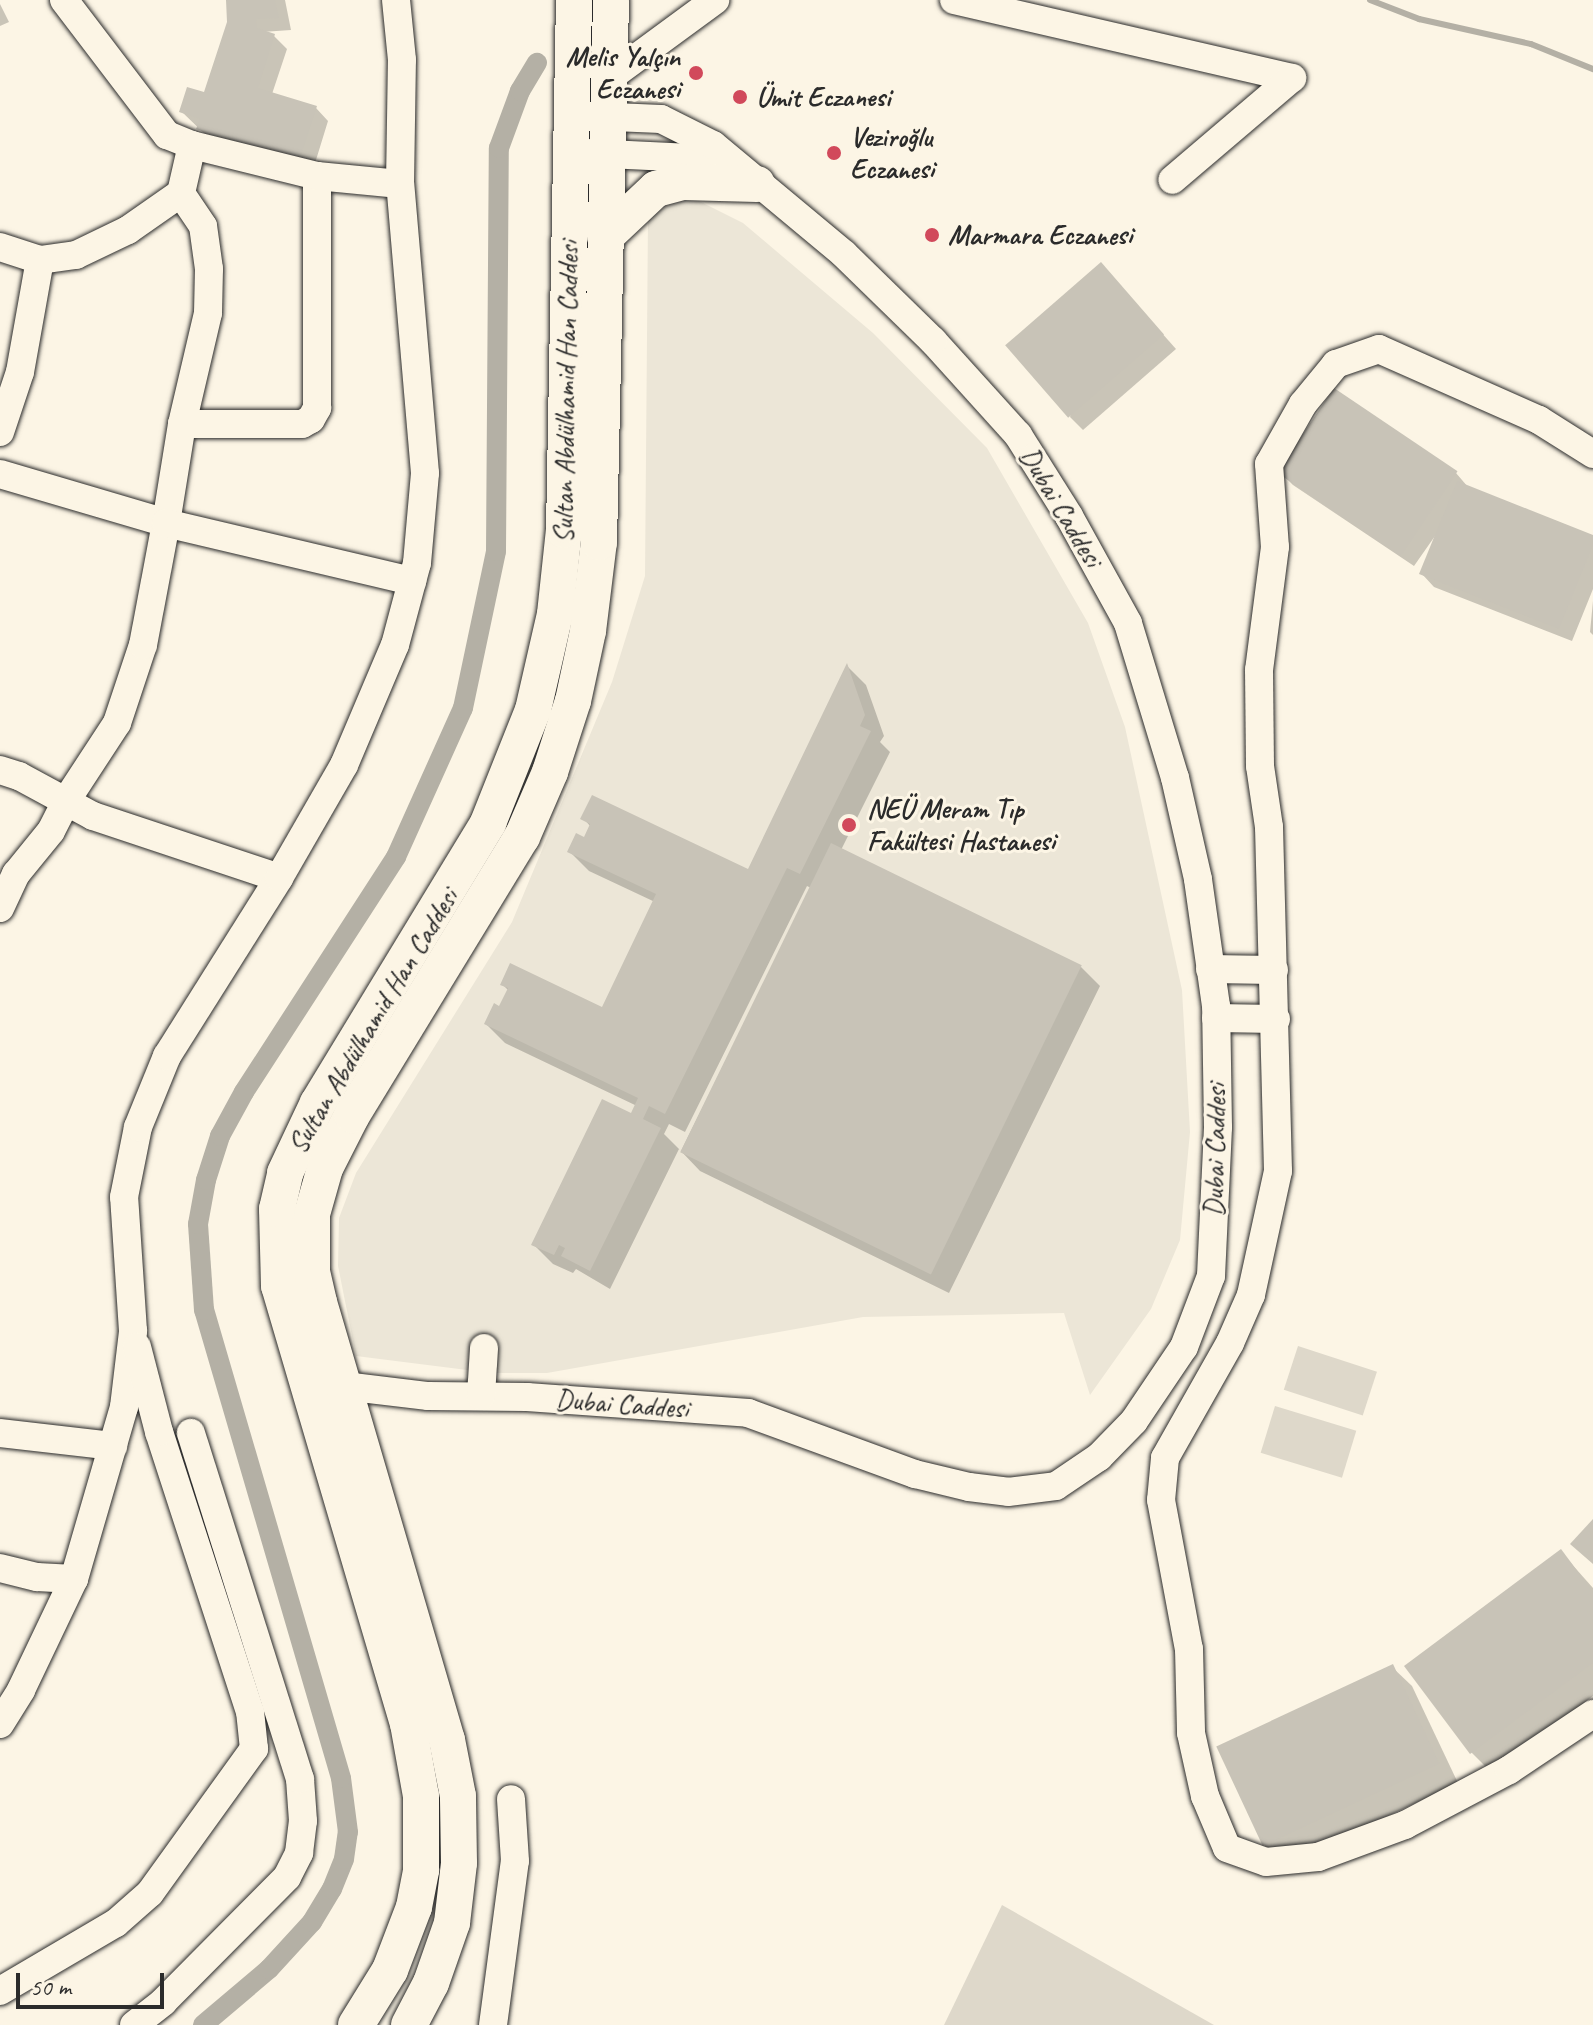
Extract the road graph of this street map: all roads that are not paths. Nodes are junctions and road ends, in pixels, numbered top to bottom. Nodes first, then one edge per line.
1 (64, 0) edge
2 (396, 0) edge
3 (574, 0) edge
4 (611, 0) edge
5 (715, 0) edge
6 (954, 0) edge
7 (609, 78) junction
8 (609, 115) junction
9 (572, 116) junction
10 (192, 145) junction
11 (571, 153) junction
12 (607, 154) junction
13 (317, 176) junction
14 (1172, 180) dead end
15 (400, 184) junction
16 (757, 184) junction
17 (181, 193) junction
18 (605, 237) junction
19 (0, 247) edge
20 (40, 260) junction
21 (182, 424) junction
22 (0, 432) edge
23 (1593, 454) edge
24 (0, 474) edge
25 (166, 523) junction
26 (412, 581) junction
27 (0, 770) edge
28 (66, 801) junction
29 (279, 878) junction
30 (0, 908) edge
31 (1210, 969) junction
32 (1274, 970) junction
33 (1216, 1018) junction
34 (1276, 1019) junction
35 (133, 1331) junction
36 (484, 1348) dead end
37 (344, 1386) junction
38 (481, 1396) junction
39 (0, 1433) edge
40 (191, 1433) dead end
41 (113, 1446) junction
42 (0, 1568) edge
43 (74, 1579) junction
44 (1593, 1714) edge
45 (0, 1724) edge
46 (511, 1799) dead end
47 (0, 1991) edge
48 (134, 2025) edge
49 (356, 2025) edge
50 (409, 2025) edge
51 (493, 2025) edge

1 - 10 street
2 - 15 street
3 - 9 main road, Sultan Abdülhamid Han Caddesi
4 - 7 main road, Sultan Abdülhamid Han Caddesi
5 - 7 street
6 - 14 street
7 - 8 main road, Sultan Abdülhamid Han Caddesi
8 - 9 street, Dubai Caddesi
8 - 12 main road, Sultan Abdülhamid Han Caddesi
8 - 16 street, Dubai Caddesi
9 - 11 main road, Sultan Abdülhamid Han Caddesi
10 - 13 street
10 - 17 street
11 - 12 street, Dubai Caddesi
11 - 49 main road, Sultan Abdülhamid Han Caddesi
12 - 16 street, Dubai Caddesi
12 - 18 main road, Sultan Abdülhamid Han Caddesi
13 - 15 street
13 - 21 street
15 - 26 street
16 - 18 main road
16 - 31 street, Dubai Caddesi
17 - 20 street
17 - 21 street
18 - 37 main road, Sultan Abdülhamid Han Caddesi
19 - 20 street
20 - 22 street
21 - 25 street
23 - 32 street
24 - 25 street
25 - 26 street
25 - 28 street
26 - 29 street
27 - 28 street
28 - 29 street
28 - 30 street
29 - 35 street
31 - 32 street
31 - 33 street, Dubai Caddesi
32 - 34 street
33 - 34 street
33 - 38 street, Dubai Caddesi
34 - 44 street
35 - 41 street
35 - 47 street
36 - 38 street
37 - 38 street, Dubai Caddesi
37 - 50 main road, Sultan Abdülhamid Han Caddesi
39 - 41 street
40 - 48 street
41 - 43 street
42 - 43 street
43 - 45 street
46 - 51 street

